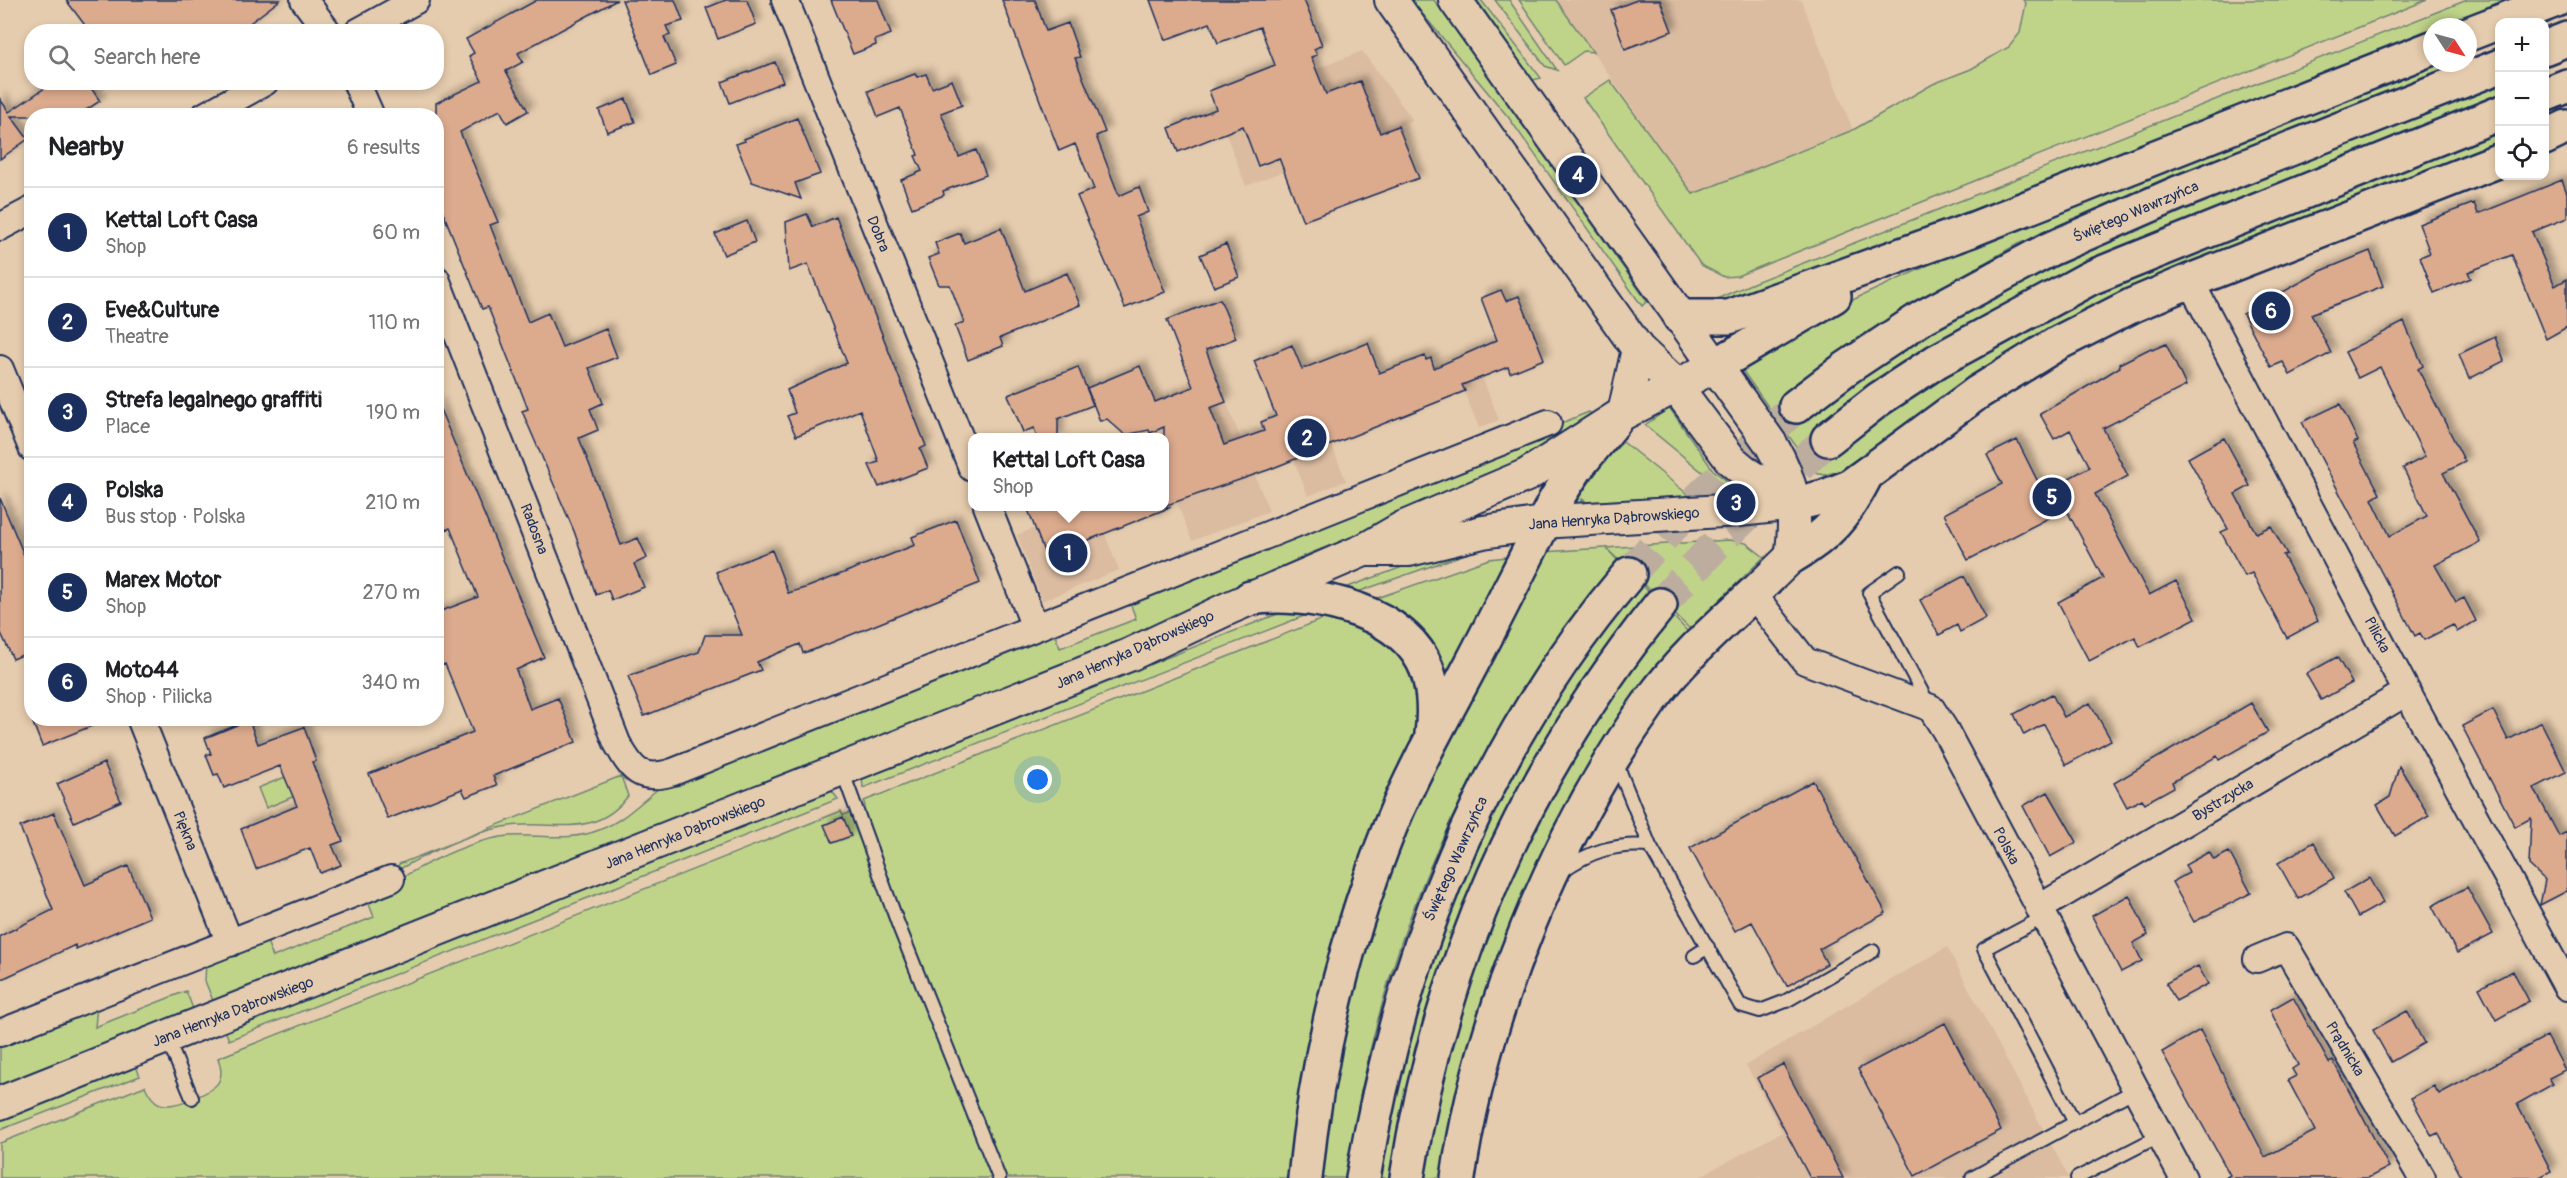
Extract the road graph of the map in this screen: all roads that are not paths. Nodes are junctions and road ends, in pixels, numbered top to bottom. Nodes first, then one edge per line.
1 (304, 0) edge
2 (416, 0) edge
3 (785, 0) edge
4 (1392, 0) edge
5 (1455, 0) edge
6 (2556, 0) edge
7 (322, 24) edge
8 (372, 24) edge
9 (2477, 31) edge
10 (2567, 39) edge
11 (2549, 46) edge
12 (2423, 52) edge
13 (2495, 68) edge
14 (2567, 86) edge
15 (251, 90) edge
16 (360, 90) edge
17 (2549, 93) edge
18 (218, 108) edge
19 (367, 108) edge
20 (2495, 115) edge
21 (2567, 128) edge
22 (2549, 137) edge
23 (2495, 162) edge
24 (24, 214) edge
25 (0, 227) edge
26 (1971, 230) junction
27 (2190, 281) junction
28 (444, 300) edge
29 (1680, 317) junction
30 (1638, 349) junction
31 (1715, 366) junction
32 (0, 369) edge
33 (1676, 387) junction
34 (1796, 406) tunnel mouth
35 (1619, 417) junction
36 (1548, 423) dead end
37 (24, 428) edge
38 (1828, 439) tunnel mouth
39 (968, 458) edge
40 (1865, 477) junction
41 (1795, 504) junction
42 (989, 511) edge
43 (1544, 523) junction
44 (1364, 550) junction
45 (1791, 557) junction
46 (1899, 572) dead end
47 (1629, 574) tunnel mouth
48 (1753, 594) junction
49 (1250, 598) junction
50 (1660, 605) tunnel mouth
51 (1035, 627) junction
52 (2407, 692) junction
53 (1930, 708) junction
54 (143, 726) edge
55 (1429, 745) junction
56 (1615, 758) junction
57 (842, 770) junction
58 (1650, 846) junction
59 (391, 879) dead end
60 (1550, 879) junction
61 (2042, 913) junction
62 (231, 943) junction
63 (1708, 947) junction
64 (1872, 951) dead end
65 (1694, 956) dead end
66 (2257, 959) dead end
67 (2567, 987) edge
68 (0, 1033) edge
69 (167, 1038) junction
70 (2137, 1089) junction
71 (192, 1098) dead end
72 (0, 1103) edge
73 (2075, 1123) junction
74 (2161, 1135) junction
75 (2100, 1166) junction
76 (999, 1178) edge
77 (1305, 1178) edge
78 (1363, 1178) edge
79 (1407, 1178) edge
80 (1458, 1178) edge
81 (1972, 1178) edge
82 (2077, 1178) edge
83 (2106, 1178) edge
84 (2183, 1178) edge
85 (2422, 1178) edge

1 - 7 street
2 - 8 street
3 - 39 street, Dobra
4 - 30 street
5 - 29 street
6 - 9 main road
10 - 11 main road
12 - 26 main road
13 - 34 main road, Świętego Wawrzyńca
14 - 17 main road
15 - 18 street
16 - 19 street
20 - 38 main road
21 - 22 main road
23 - 27 main road
24 - 25 street
26 - 29 main road
26 - 31 main road
27 - 40 main road
27 - 52 street, Pilicka
28 - 51 street, Radosna
29 - 31 street
30 - 33 street
30 - 35 street
31 - 33 street, Jana Henryka Dąbrowskiego
31 - 41 street
32 - 37 street
33 - 35 street, Jana Henryka Dąbrowskiego
33 - 41 street
35 - 43 main road
35 - 44 street, Jana Henryka Dąbrowskiego
36 - 51 street
40 - 41 main road
40 - 45 main road
41 - 43 street, Jana Henryka Dąbrowskiego
41 - 45 street
42 - 51 street
43 - 44 street, Jana Henryka Dąbrowskiego
43 - 55 main road
44 - 49 street, Jana Henryka Dąbrowskiego
45 - 48 street
46 - 53 lane
47 - 78 main road, Świętego Wawrzyńca
48 - 53 street
48 - 56 main road
49 - 55 main road
49 - 57 street, Jana Henryka Dąbrowskiego
50 - 79 main road
52 - 61 street, Bystrzycka
52 - 67 street, Pilicka
53 - 61 street, Polska
54 - 62 street, Piękna
55 - 77 main road
56 - 58 lane
56 - 60 main road
57 - 69 street, Jana Henryka Dąbrowskiego
57 - 76 lane
58 - 60 lane
58 - 63 lane
59 - 62 street
60 - 80 main road
61 - 70 street, Polska
61 - 73 lane
62 - 68 street
63 - 64 lane
63 - 65 lane
66 - 85 street, Prądnicka
69 - 71 lane
69 - 72 street, Jana Henryka Dąbrowskiego
70 - 73 lane
70 - 74 street, Polska
73 - 81 lane
74 - 75 lane
74 - 84 street, Polska
75 - 82 lane
75 - 83 lane

